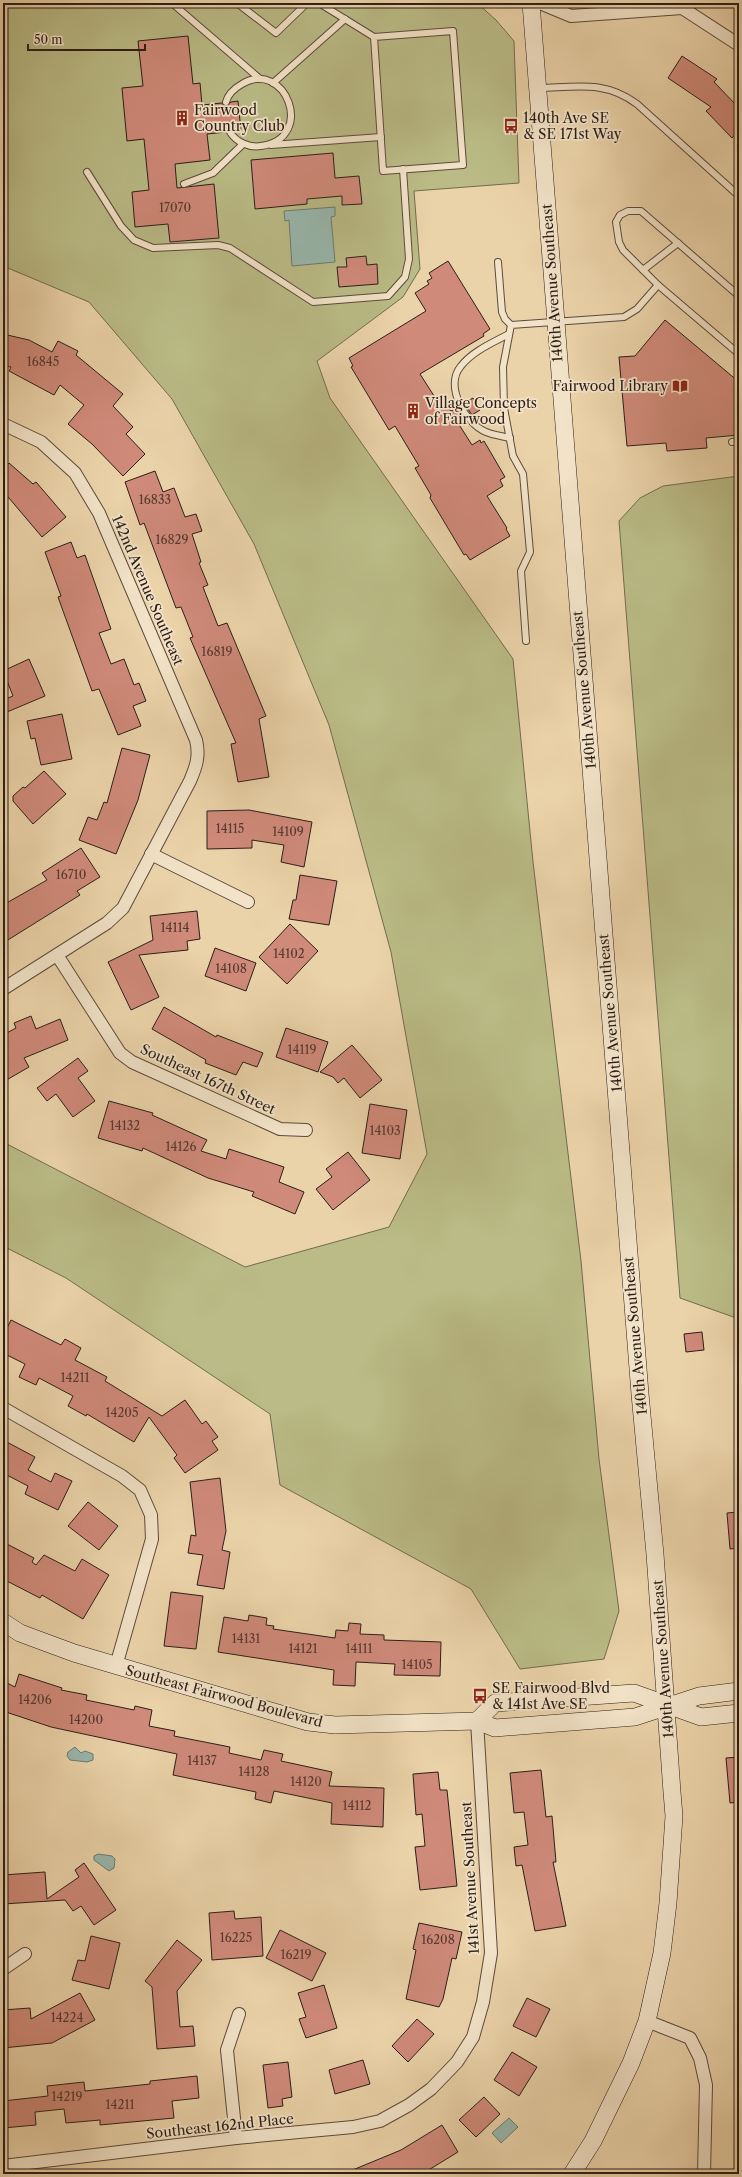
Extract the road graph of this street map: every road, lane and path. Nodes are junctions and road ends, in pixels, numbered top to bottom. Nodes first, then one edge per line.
1 (172, 3) edge
2 (237, 3) edge
3 (307, 3) edge
4 (319, 3) edge
5 (531, 3) edge
6 (540, 3) edge
7 (679, 5) edge
8 (345, 19) junction
9 (374, 37) junction
10 (739, 45) edge
11 (260, 79) junction
12 (272, 83) junction
13 (537, 88) junction
14 (226, 102) dead end
15 (230, 132) dead end
16 (381, 138) junction
17 (243, 144) junction
18 (269, 145) junction
19 (403, 169) junction
20 (87, 172) dead end
21 (184, 184) dead end
22 (739, 196) edge
23 (678, 243) junction
24 (498, 262) dead end
25 (643, 270) junction
26 (658, 285) junction
27 (739, 296) edge
28 (555, 322) junction
29 (511, 325) junction
30 (509, 334) junction
31 (739, 354) edge
32 (3, 424) edge
33 (510, 438) junction
34 (739, 441) edge
35 (732, 442) dead end
36 (526, 641) dead end
37 (151, 854) junction
38 (248, 902) dead end
39 (57, 955) junction
40 (3, 989) edge
41 (306, 1130) dead end
42 (3, 1408) edge
43 (3, 1622) edge
44 (116, 1666) junction
45 (739, 1691) edge
46 (667, 1706) junction
47 (739, 1713) edge
48 (477, 1721) junction
49 (25, 1954) dead end
50 (3, 1968) edge
51 (240, 2014) dead end
52 (647, 2021) junction
53 (431, 2089) joint
54 (236, 2138) junction
55 (3, 2166) edge
56 (572, 2174) edge
57 (704, 2174) edge

1 - 11 lane
2 - 3 lane
4 - 8 lane
5 - 13 main road, 140th Avenue Southeast
6 - 7 street
7 - 10 street
8 - 9 lane
8 - 12 lane
9 - 16 lane
9 - 19 lane
11 - 12 lane
11 - 14 lane
12 - 18 lane
13 - 22 lane
13 - 28 main road, 140th Avenue Southeast
15 - 17 lane
16 - 18 lane
16 - 19 lane
17 - 18 lane
17 - 21 lane
19 - 20 lane
23 - 25 lane
23 - 25 lane
23 - 27 lane
24 - 29 lane
25 - 26 lane
26 - 28 lane
26 - 31 lane
28 - 29 lane
28 - 46 main road, 140th Avenue Southeast
29 - 30 lane
30 - 33 lane
30 - 33 lane
32 - 37 street, 142nd Avenue Southeast
33 - 36 lane
34 - 35 lane
37 - 38 street
37 - 39 street
39 - 40 street
39 - 41 street, Southeast 167th Street
42 - 44 street
43 - 44 main road, Southeast Fairwood Boulevard
44 - 48 main road, Southeast Fairwood Boulevard
45 - 46 main road, Southeast Fairwood Boulevard
46 - 47 main road
46 - 48 main road, Southeast Fairwood Boulevard
46 - 48 main road
46 - 52 main road, 140th Avenue Southeast
48 - 53 street, 141st Avenue Southeast
49 - 50 street
51 - 54 street
52 - 56 main road, 140th Avenue Southeast
52 - 57 street
53 - 54 street, Southeast 162nd Place
54 - 55 street, Southeast 162nd Place

